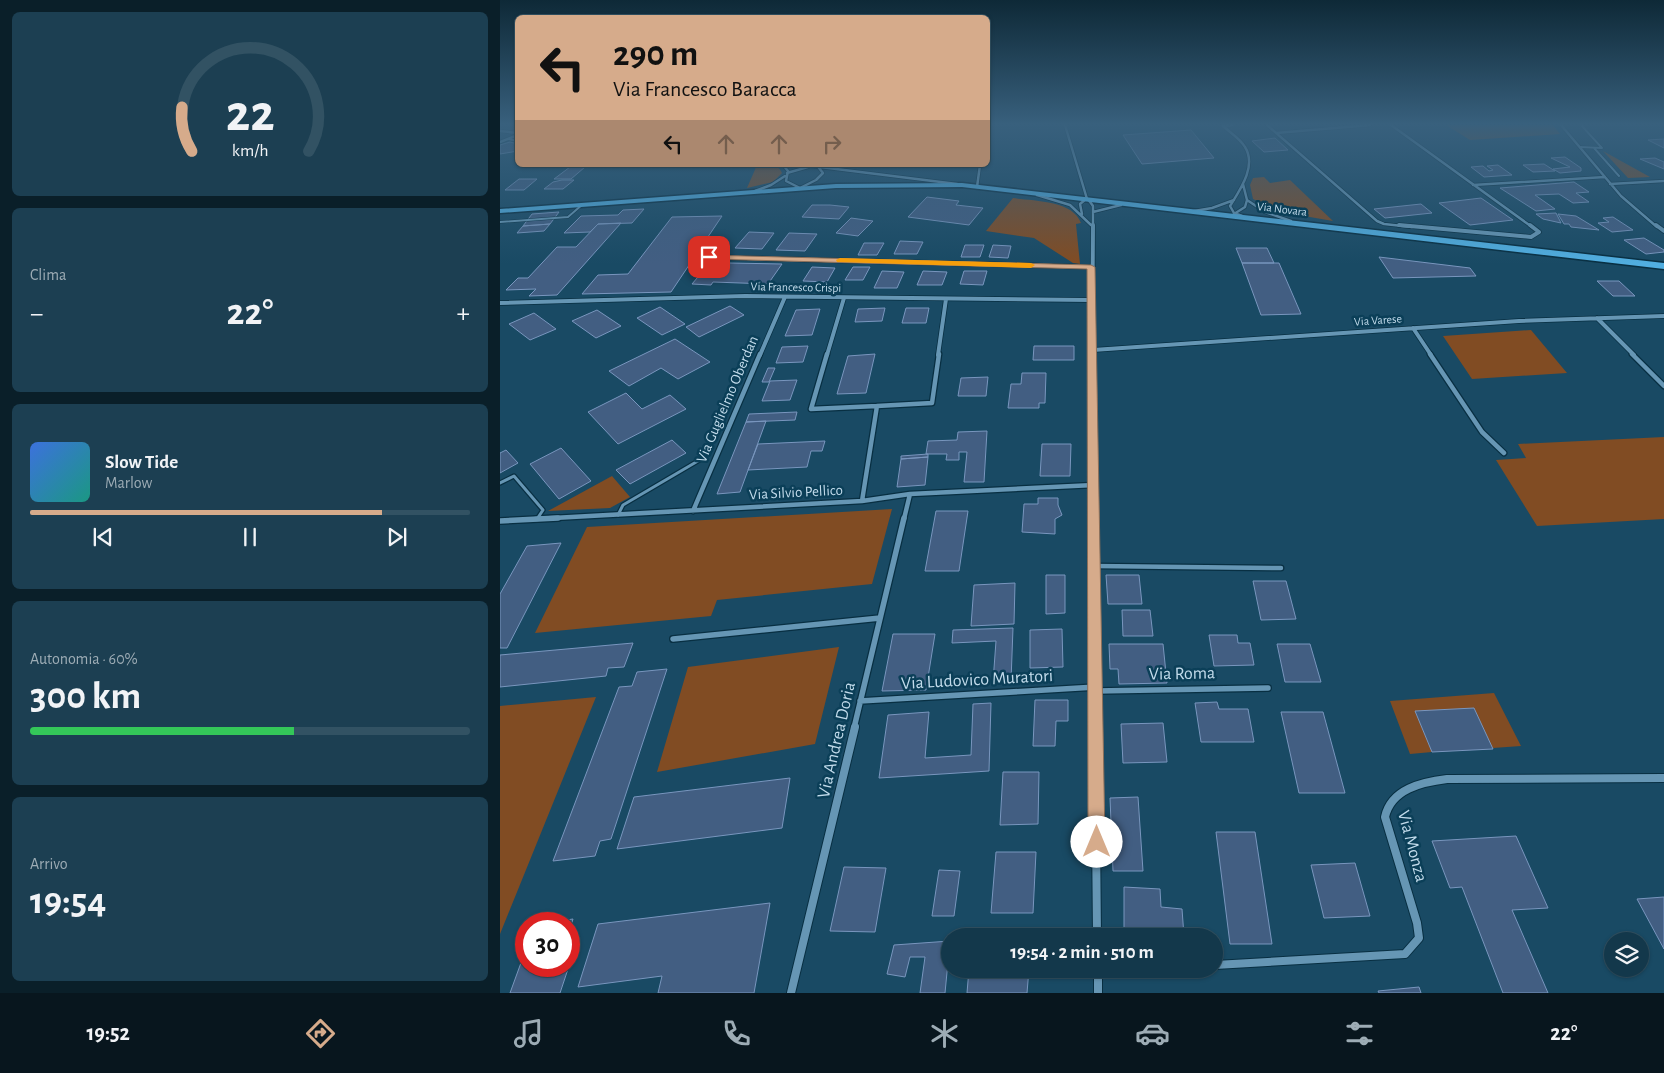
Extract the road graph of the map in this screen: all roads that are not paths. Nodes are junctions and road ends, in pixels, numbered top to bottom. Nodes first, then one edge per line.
1 (796, 171) edge
2 (822, 171) edge
3 (862, 171) edge
4 (979, 171) edge
5 (1079, 171) edge
6 (1246, 171) edge
7 (1320, 171) edge
8 (1454, 171) edge
9 (1600, 171) edge
10 (1616, 171) edge
11 (786, 174) junction
12 (1620, 176) dead end
13 (1605, 177) junction
14 (1664, 181) edge
15 (1243, 184) junction
16 (1610, 184) junction
17 (1473, 185) junction
18 (962, 186) junction
19 (977, 187) junction
20 (800, 188) junction
21 (755, 191) junction
22 (1027, 193) junction
23 (1087, 199) junction
24 (1234, 200) junction
25 (1247, 200) junction
26 (583, 204) junction
27 (1130, 204) junction
28 (500, 211) edge
29 (1189, 211) junction
30 (1093, 212) junction
31 (1234, 214) junction
32 (1224, 215) junction
33 (1083, 216) junction
34 (1245, 218) junction
35 (500, 222) edge
36 (1301, 224) junction
37 (1091, 225) junction
38 (1664, 232) edge
39 (1470, 234) junction
40 (1467, 243) junction
41 (709, 257) dead end
42 (1598, 258) junction
43 (1664, 266) edge
44 (1091, 267) junction
45 (1664, 274) edge
46 (785, 297) junction
47 (844, 298) junction
48 (946, 299) junction
49 (1091, 300) junction
50 (500, 302) edge
51 (1664, 316) edge
52 (1597, 318) junction
53 (1413, 328) junction
54 (1093, 350) junction
55 (1664, 386) edge
56 (877, 406) junction
57 (1504, 453) dead end
58 (702, 458) dead end
59 (500, 483) edge
60 (1094, 485) junction
61 (910, 494) junction
62 (862, 500) junction
63 (693, 511) junction
64 (618, 515) junction
65 (537, 519) junction
66 (500, 521) edge
67 (1095, 566) junction
68 (1281, 568) dead end
69 (880, 618) junction
70 (673, 639) dead end
71 (1268, 688) dead end
72 (1096, 689) junction
73 (860, 701) junction
74 (1664, 778) edge
75 (1097, 928) edge
76 (1223, 965) edge
77 (1098, 978) edge
78 (791, 993) edge
79 (1098, 993) edge

1 - 11 street
2 - 20 street
3 - 18 street
4 - 19 street
5 - 23 street
6 - 15 street
7 - 39 street
8 - 17 street
9 - 13 street
10 - 12 lane
11 - 20 street
11 - 21 street
13 - 16 street
13 - 17 street
14 - 16 street
15 - 24 street
15 - 25 street
16 - 38 street
17 - 39 street
18 - 19 main road, Via Novara
18 - 20 main road, Via Novara
19 - 22 main road, Via Novara
20 - 21 main road, Via Novara
21 - 26 main road, Via Novara
22 - 23 main road, Via Novara
22 - 33 street
23 - 27 main road, Via Novara
23 - 30 street
23 - 33 street
24 - 29 street
24 - 31 street
25 - 31 street
25 - 36 street
26 - 28 main road, Via Novara
26 - 35 lane
27 - 29 main road, Via Novara
27 - 30 street
29 - 32 main road, Via Novara
30 - 37 street
31 - 32 street
31 - 34 street
32 - 34 main road, Via Novara
33 - 37 street
34 - 36 main road, Via Novara
36 - 40 main road, Via Novara
37 - 44 street
39 - 40 street
40 - 42 main road, Via Novara
41 - 44 street
42 - 43 main road, Via Novara
42 - 45 main road, Via Novara
44 - 49 street
46 - 47 street, Via Francesco Crispi
46 - 50 street, Via Francesco Crispi
46 - 63 street, Via Guglielmo Oberdan
47 - 48 street, Via Francesco Crispi
47 - 56 street
48 - 49 street, Via Francesco Crispi
48 - 56 street
49 - 54 street
51 - 52 street, Via Varese
52 - 53 street, Via Varese
52 - 55 street
53 - 54 street, Via Varese
53 - 57 street
54 - 60 street
56 - 62 street
58 - 64 lane
59 - 65 lane
60 - 61 street, Via Silvio Pellico
60 - 67 street
61 - 62 street, Via Silvio Pellico
61 - 69 street, Via Andrea Doria
62 - 63 street, Via Silvio Pellico
63 - 64 street, Via Silvio Pellico
64 - 65 street, Via Silvio Pellico
65 - 66 street, Via Silvio Pellico
67 - 68 lane
67 - 72 street
69 - 70 street
69 - 73 street, Via Andrea Doria
71 - 72 street, Via Roma
72 - 73 street, Via Ludovico Muratori
72 - 75 street
73 - 78 street, Via Andrea Doria
74 - 76 street, Via Monza
77 - 79 street

